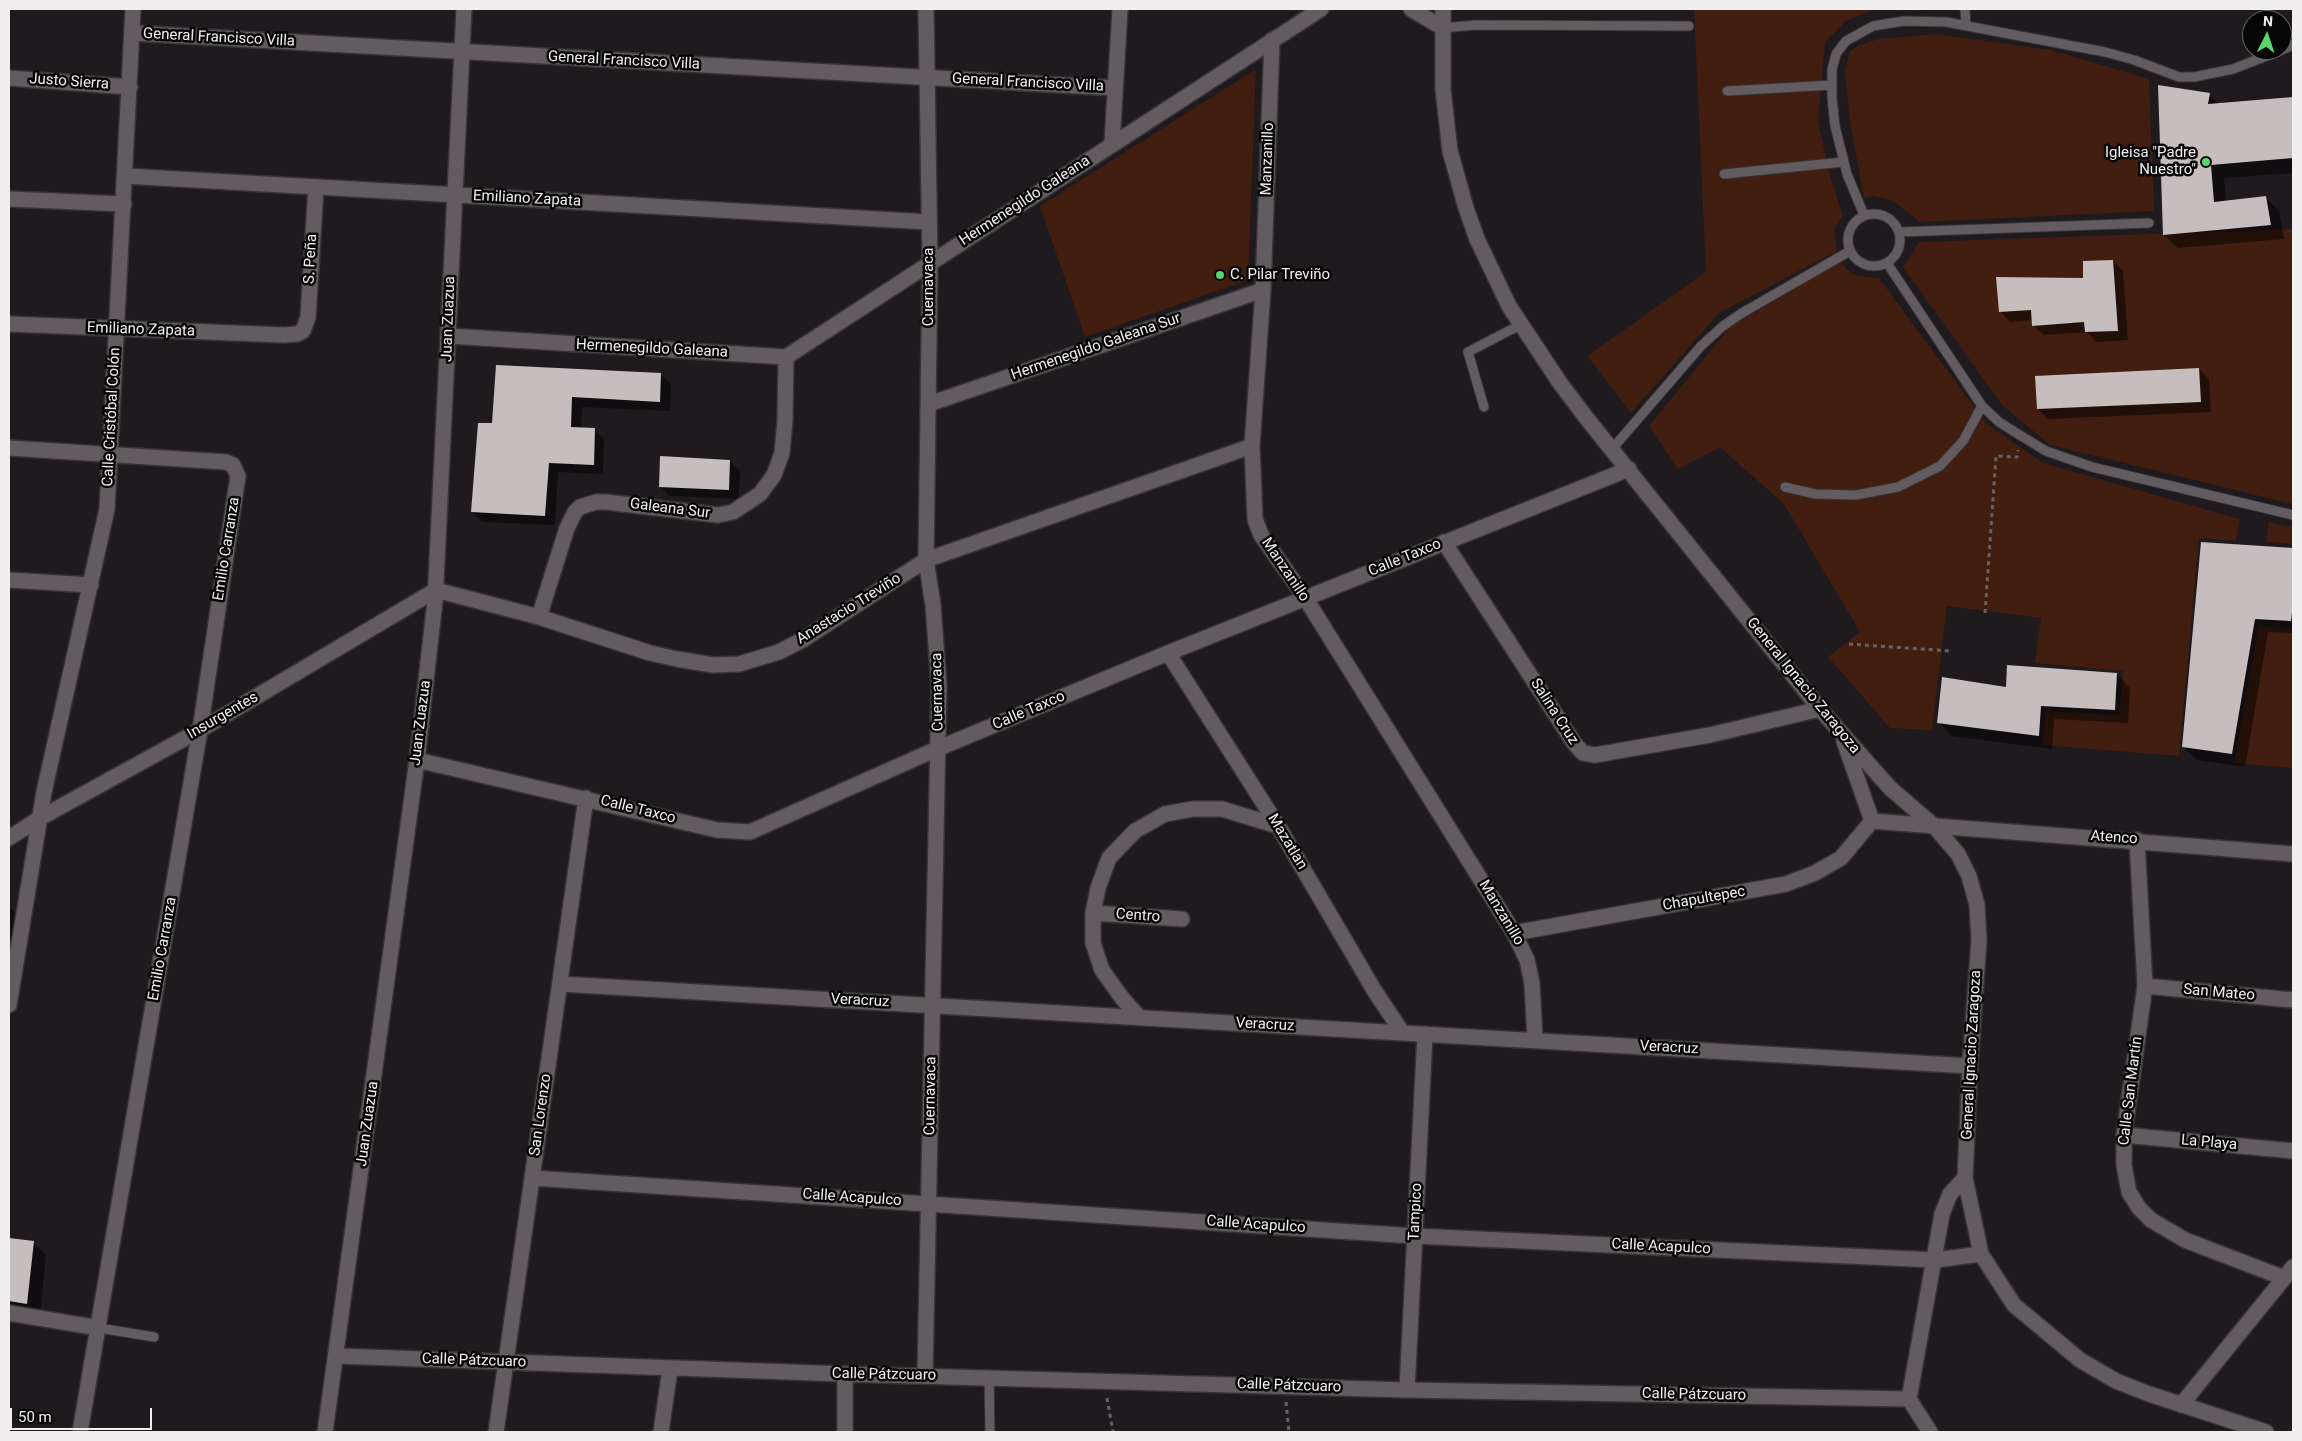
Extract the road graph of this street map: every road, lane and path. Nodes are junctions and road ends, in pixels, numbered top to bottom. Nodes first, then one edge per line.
1 (133, 9) edge
2 (464, 9) edge
3 (926, 9) edge
4 (1120, 9) edge
5 (1320, 9) edge
6 (1411, 9) edge
7 (1443, 9) edge
8 (1965, 9) edge
9 (1689, 26) dead end
10 (1966, 26) junction
11 (1443, 28) junction
12 (132, 33) junction
13 (1272, 40) junction
14 (461, 52) junction
15 (2256, 60) edge
16 (9, 78) edge
17 (927, 78) junction
18 (1832, 85) junction
19 (130, 87) junction
20 (1116, 88) junction
21 (1727, 91) dead end
22 (1112, 144) junction
23 (1843, 162) junction
24 (1724, 174) dead end
25 (125, 176) junction
26 (316, 187) junction
27 (454, 195) junction
28 (9, 198) edge
29 (124, 204) junction
30 (1864, 215) junction
31 (929, 222) junction
32 (2149, 223) dead end
33 (1899, 232) junction
34 (1850, 251) junction
35 (930, 263) junction
36 (1887, 263) junction
37 (1263, 290) junction
38 (9, 324) edge
39 (1522, 324) junction
40 (118, 329) junction
41 (303, 331) joint
42 (449, 336) junction
43 (786, 357) junction
44 (929, 404) junction
45 (1982, 406) junction
46 (1484, 407) dead end
47 (2018, 434) junction
48 (1252, 446) junction
49 (9, 448) edge
50 (1612, 449) junction
51 (110, 454) junction
52 (1629, 469) junction
53 (1785, 486) dead end
54 (2293, 515) edge
55 (1444, 542) junction
56 (926, 560) junction
57 (9, 580) edge
58 (91, 585) junction
59 (436, 590) junction
60 (1306, 599) junction
61 (1985, 613) dead end
62 (539, 617) junction
63 (1849, 644) dead end
64 (1950, 651) dead end
65 (1168, 653) junction
66 (1820, 709) junction
67 (200, 730) junction
68 (1841, 733) junction
69 (939, 748) junction
70 (417, 760) junction
71 (586, 798) junction
72 (40, 818) junction
73 (1872, 821) junction
74 (1278, 826) junction
75 (1934, 826) junction
76 (9, 838) edge
77 (2137, 840) junction
78 (2293, 854) edge
79 (1094, 913) junction
80 (1182, 919) dead end
81 (1514, 933) junction
82 (560, 984) junction
83 (2145, 986) junction
84 (2293, 1000) edge
85 (9, 1005) edge
86 (933, 1005) junction
87 (1139, 1017) junction
88 (1402, 1032) junction
89 (1425, 1034) junction
90 (1535, 1040) junction
91 (1970, 1066) junction
92 (2124, 1135) junction
93 (2293, 1151) edge
94 (532, 1178) junction
95 (1965, 1178) junction
96 (928, 1202) junction
97 (1414, 1236) junction
98 (1981, 1254) junction
99 (1935, 1260) junction
100 (2289, 1272) edge
101 (9, 1313) edge
102 (98, 1328) junction
103 (154, 1337) dead end
104 (337, 1356) junction
105 (505, 1362) junction
106 (670, 1369) junction
107 (845, 1374) junction
108 (925, 1375) junction
109 (989, 1377) junction
110 (1104, 1380) junction
111 (1284, 1386) junction
112 (1407, 1390) junction
113 (1909, 1399) junction
114 (2181, 1404) junction
115 (80, 1432) edge
116 (325, 1432) edge
117 (496, 1432) edge
118 (661, 1432) edge
119 (845, 1432) edge
120 (990, 1432) edge
121 (1113, 1432) edge
122 (1289, 1432) edge
123 (1930, 1432) edge
124 (2266, 1432) edge

1 - 12 street, Calle Cristóbal Colón
2 - 14 street, Juan Zuazua
3 - 17 street, Cuernavaca
4 - 20 street
5 - 13 street, Hermenegildo Galeana
6 - 11 street
7 - 11 street, General Ignacio Zaragoza
8 - 10 lane
9 - 11 lane
10 - 15 lane
10 - 18 lane
11 - 39 street, General Ignacio Zaragoza
12 - 14 street, General Francisco Villa
12 - 19 street, Calle Cristóbal Colón
13 - 22 street, Hermenegildo Galeana
13 - 37 street, Manzanillo
14 - 17 street, General Francisco Villa
14 - 27 street, Juan Zuazua
16 - 19 street, Justo Sierra
17 - 20 street, General Francisco Villa
17 - 31 street, Cuernavaca
18 - 21 lane
18 - 23 lane
19 - 25 street, Calle Cristóbal Colón
20 - 22 street
22 - 35 street, Hermenegildo Galeana
23 - 24 lane
23 - 30 lane
25 - 26 street, Emiliano Zapata
25 - 29 street, Calle Cristóbal Colón
26 - 27 street, Emiliano Zapata
26 - 41 street, S. Peña
27 - 31 street, Emiliano Zapata
27 - 42 street, Juan Zuazua
28 - 29 street
29 - 40 street, Calle Cristóbal Colón
30 - 33 lane
30 - 34 lane
31 - 35 street, Cuernavaca
32 - 33 lane
33 - 36 lane
34 - 36 lane
34 - 50 lane
35 - 43 street, Hermenegildo Galeana
35 - 44 street, Cuernavaca
36 - 45 lane
37 - 44 street, Hermenegildo Galeana Sur
37 - 48 street, Manzanillo
38 - 40 street, Emiliano Zapata
39 - 46 lane
39 - 50 street, General Ignacio Zaragoza
40 - 41 street, Emiliano Zapata
40 - 51 street, Calle Cristóbal Colón
42 - 43 street, Hermenegildo Galeana
42 - 59 street, Juan Zuazua
43 - 62 street, Galeana Sur
44 - 56 street, Cuernavaca
45 - 47 lane
45 - 53 lane
47 - 54 lane
47 - 61 path
48 - 56 street, Anastacio Treviño
48 - 60 street, Manzanillo
49 - 51 street
50 - 52 street, General Ignacio Zaragoza
51 - 58 street, Calle Cristóbal Colón
51 - 67 street, Emilio Carranza
52 - 55 street, Calle Taxco
52 - 66 street, General Ignacio Zaragoza
55 - 60 street, Calle Taxco
55 - 66 street, Salina Cruz
56 - 62 street, Anastacio Treviño
56 - 69 street, Cuernavaca
57 - 58 street
58 - 72 street, Calle Cristóbal Colón
59 - 62 street, Anastacio Treviño
59 - 67 street, Insurgentes
59 - 70 street, Juan Zuazua
60 - 65 street, Calle Taxco
60 - 81 street, Manzanillo
63 - 64 path
65 - 69 street, Calle Taxco
65 - 74 street, Mazatlan
66 - 68 street, General Ignacio Zaragoza
67 - 72 street, Insurgentes
67 - 102 street, Emilio Carranza
68 - 73 street
68 - 75 street, General Ignacio Zaragoza
69 - 71 street, Calle Taxco
69 - 86 street, Cuernavaca
70 - 71 street, Calle Taxco
70 - 104 street, Juan Zuazua
71 - 82 street, San Lorenzo
72 - 76 street, Insurgentes
72 - 85 street, Calle Cristóbal Colón
73 - 75 street
73 - 81 street, Chapultepec
74 - 79 street
74 - 88 street, Mazatlan
75 - 77 street, Atenco
75 - 91 street, General Ignacio Zaragoza
77 - 78 street, Atenco
77 - 83 street, Calle San Martín
79 - 80 street, Centro
79 - 87 street
81 - 90 street, Manzanillo
82 - 86 street, Veracruz
82 - 94 street, San Lorenzo
83 - 84 street, San Mateo
83 - 92 street, Calle San Martín
86 - 87 street, Veracruz
86 - 96 street, Cuernavaca
87 - 88 street, Veracruz
88 - 89 street, Veracruz
89 - 90 street, Veracruz
89 - 97 street, Tampico
90 - 91 street, Veracruz
91 - 95 street, General Ignacio Zaragoza
92 - 93 street, La Playa
92 - 100 street, Calle San Martín
94 - 96 street, Calle Acapulco
94 - 105 street, San Lorenzo
95 - 98 street, General Ignacio Zaragoza
95 - 99 street
96 - 97 street, Calle Acapulco
96 - 108 street, Cuernavaca
97 - 99 street, Calle Acapulco
97 - 112 street, Tampico
98 - 99 street, Calle Acapulco
98 - 114 street
99 - 113 street
100 - 114 street, Calle San Martín
101 - 102 street
102 - 103 lane
102 - 115 street, Emilio Carranza
104 - 105 street, Calle Pátzcuaro
104 - 116 street, Juan Zuazua
105 - 106 street, Calle Pátzcuaro
105 - 117 street, San Lorenzo
106 - 107 street, Calle Pátzcuaro
106 - 118 street
107 - 108 street, Calle Pátzcuaro
107 - 119 street
108 - 109 street, Calle Pátzcuaro
109 - 110 street, Calle Pátzcuaro
109 - 120 lane
110 - 111 street, Calle Pátzcuaro
110 - 121 path
111 - 112 street, Calle Pátzcuaro
111 - 122 path
112 - 113 street, Calle Pátzcuaro
113 - 123 street
114 - 124 street

